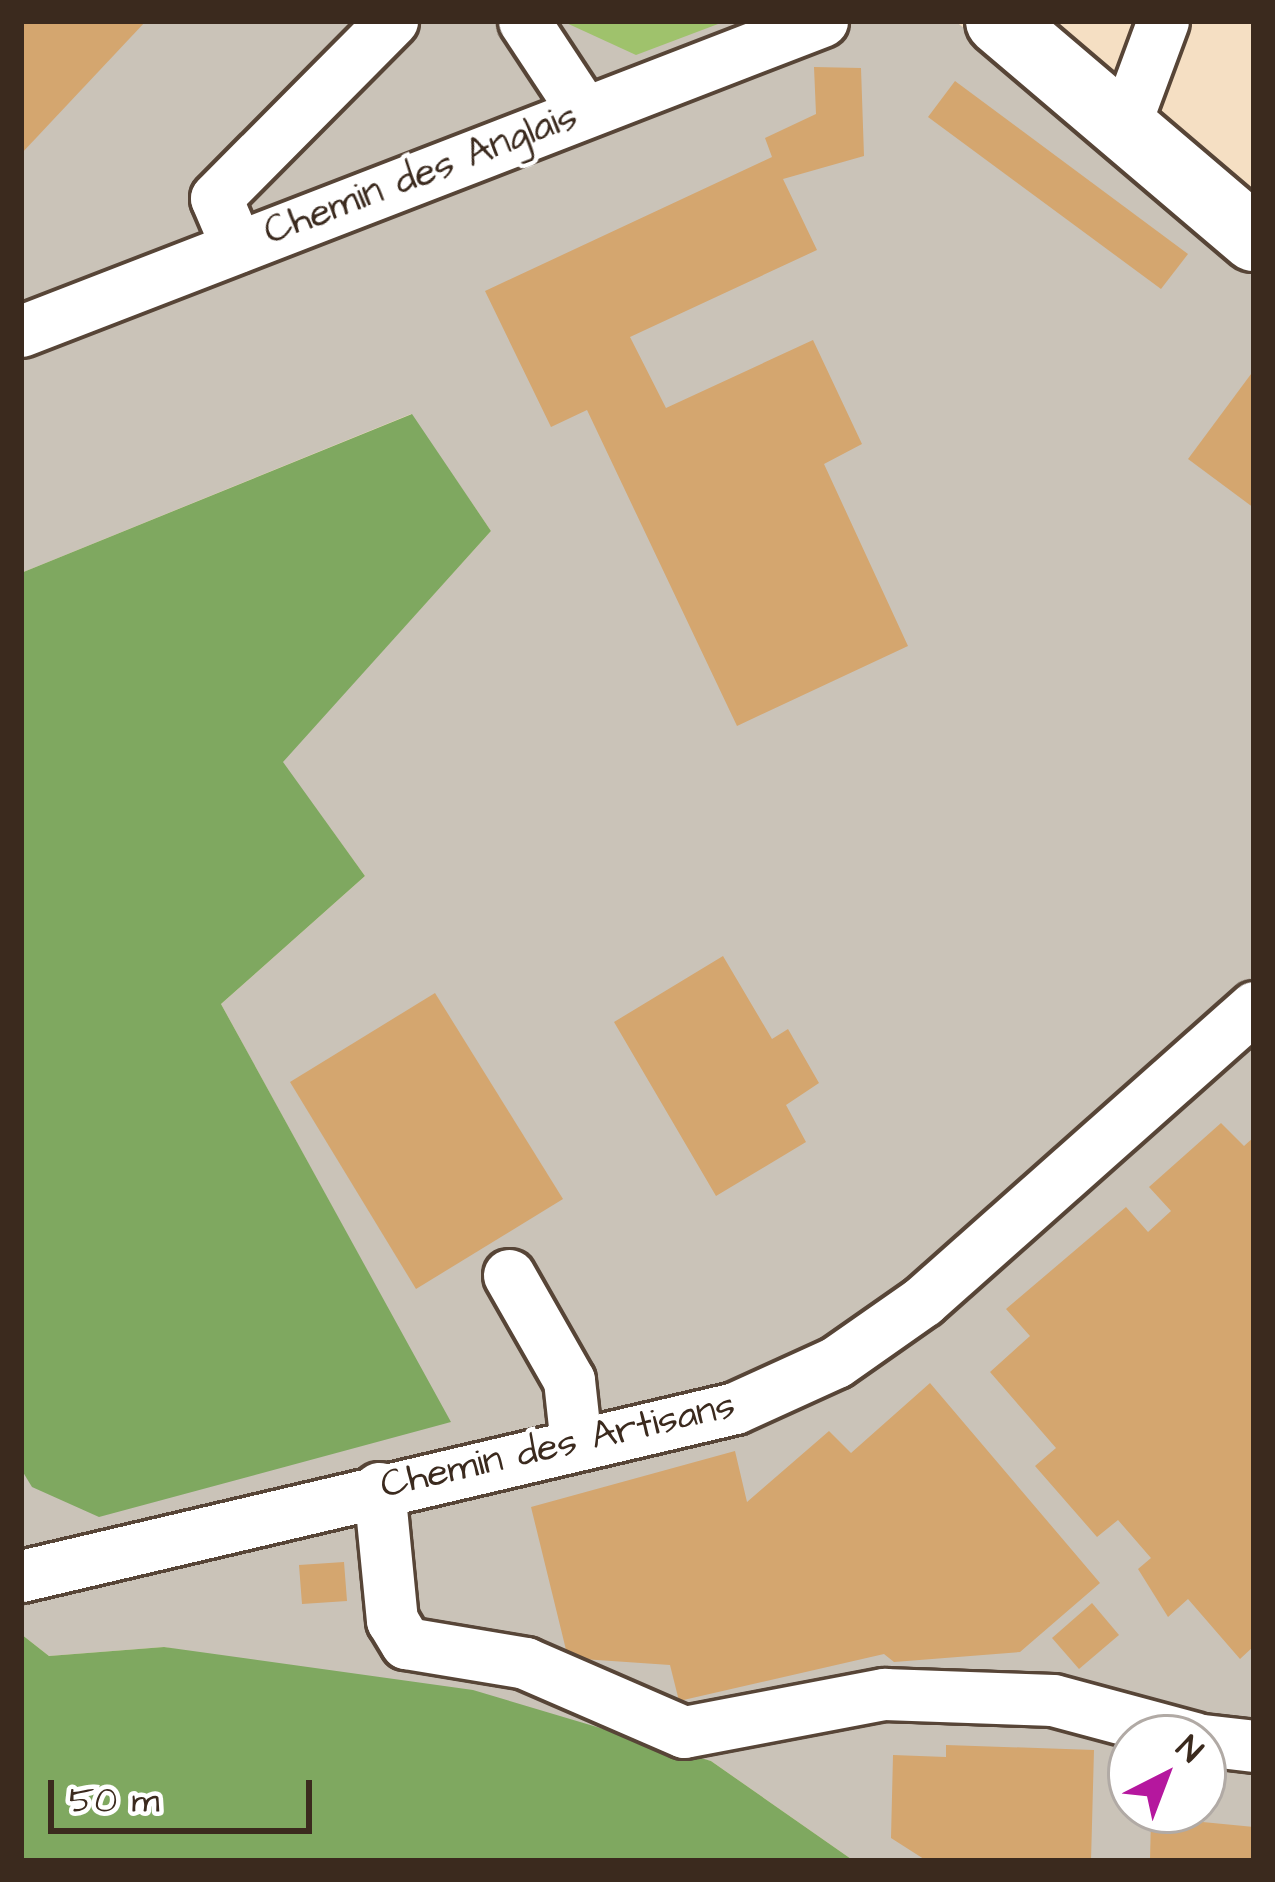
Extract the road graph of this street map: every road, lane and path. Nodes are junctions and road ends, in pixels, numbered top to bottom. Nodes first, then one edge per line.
1 (392, 21) edge
2 (524, 21) edge
3 (823, 21) edge
4 (1163, 21) edge
5 (1026, 32) edge
6 (584, 112) junction
7 (1124, 129) junction
8 (1254, 238) edge
9 (236, 247) junction
10 (21, 331) edge
11 (1254, 1007) edge
12 (509, 1275) dead end
13 (576, 1444) junction
14 (379, 1488) junction
15 (21, 1576) edge
16 (1107, 1714) edge

1 - 9 street
2 - 6 street
3 - 6 street, Chemin des Anglais
4 - 7 street
5 - 7 main road
6 - 9 street, Chemin des Anglais
7 - 8 main road
9 - 10 street, Chemin des Anglais
11 - 13 street, Chemin des Artisans
12 - 13 street
13 - 14 street, Chemin des Artisans
14 - 15 street, Chemin des Artisans
14 - 16 street

